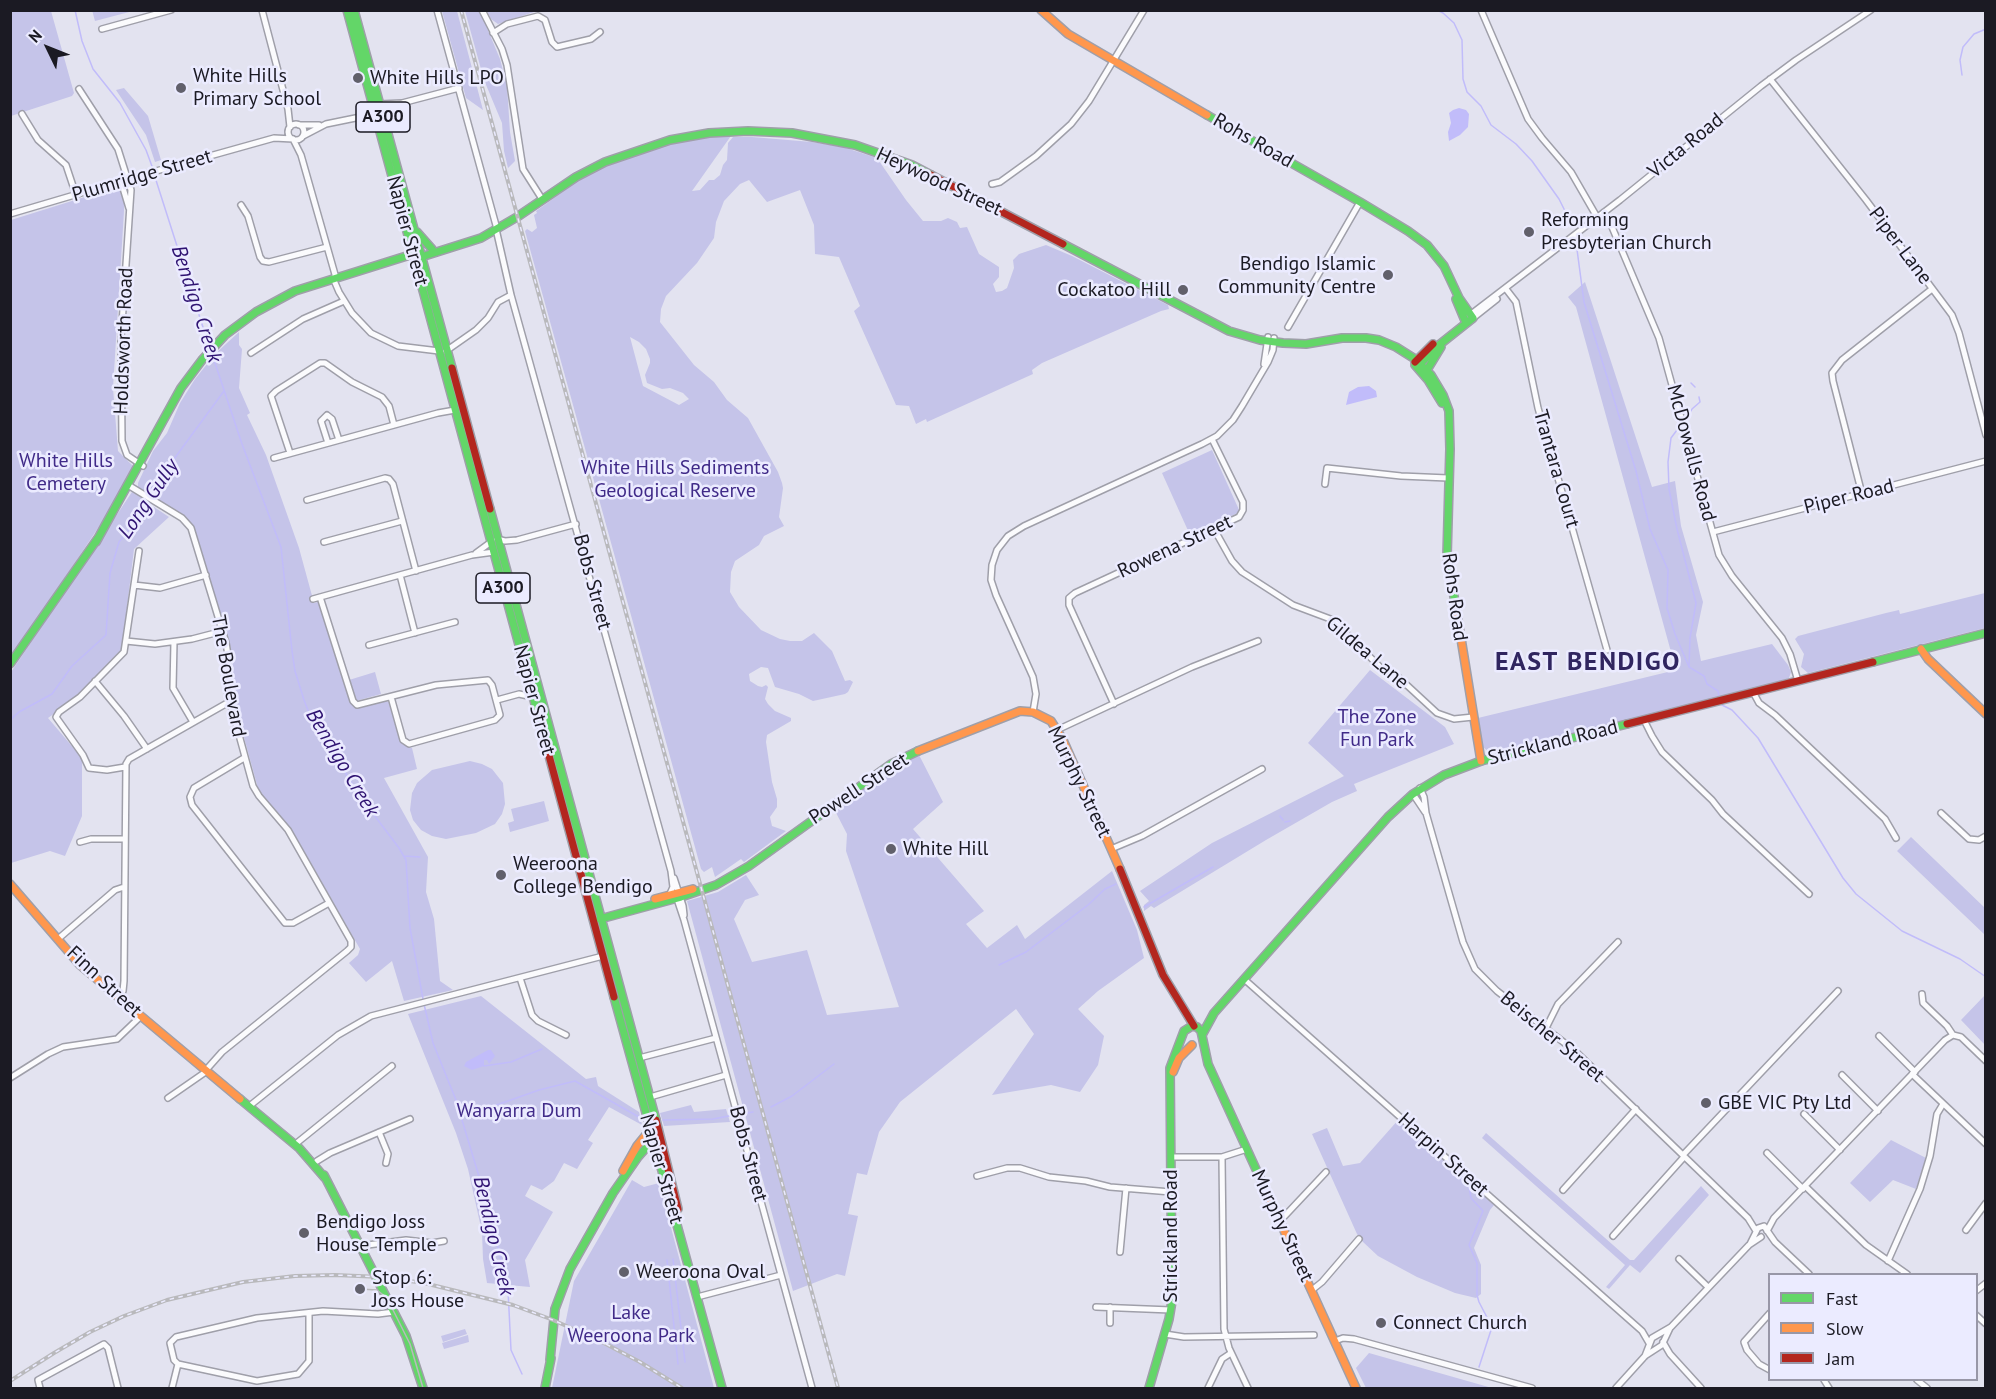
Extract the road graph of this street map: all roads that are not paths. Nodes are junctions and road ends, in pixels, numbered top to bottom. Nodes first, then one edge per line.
1 (171, 10) edge
2 (262, 10) edge
3 (351, 10) edge
4 (437, 10) edge
5 (482, 10) edge
6 (1041, 10) edge
7 (1144, 10) edge
8 (1481, 10) edge
9 (1871, 10) edge
10 (102, 29) dead end
11 (600, 32) dead end
12 (493, 33) junction
13 (1113, 62) junction
14 (370, 68) junction
15 (1770, 79) junction
16 (79, 88) dead end
17 (459, 88) junction
18 (402, 103) junction
19 (376, 105) junction
20 (288, 109) junction
21 (22, 114) dead end
22 (379, 115) junction
23 (356, 116) junction
24 (326, 124) junction
25 (299, 125) junction
26 (290, 128) junction
27 (302, 137) junction
28 (274, 138) junction
29 (293, 139) junction
30 (301, 155) junction
31 (128, 180) junction
32 (119, 182) junction
33 (993, 184) dead end
34 (76, 195) junction
35 (542, 199) junction
36 (1360, 202) junction
37 (241, 205) dead end
38 (130, 210) junction
39 (1604, 212) junction
40 (10, 214) edge
41 (1597, 217) junction
42 (412, 223) junction
43 (495, 230) junction
44 (327, 247) junction
45 (432, 249) junction
46 (417, 256) junction
47 (335, 278) junction
48 (1506, 289) junction
49 (1932, 289) junction
50 (511, 295) junction
51 (344, 301) junction
52 (1468, 319) junction
53 (1288, 327) dead end
54 (1451, 335) junction
55 (467, 337) junction
56 (1271, 339) junction
57 (440, 341) junction
58 (417, 348) junction
59 (443, 351) junction
60 (251, 353) dead end
61 (450, 362) junction
62 (1417, 364) junction
63 (1427, 370) junction
64 (453, 401) junction
65 (455, 410) junction
66 (438, 412) junction
67 (394, 425) junction
68 (1450, 431) junction
69 (1986, 435) edge
70 (1212, 439) junction
71 (339, 440) junction
72 (328, 443) junction
73 (290, 453) junction
74 (274, 458) dead end
75 (1986, 461) edge
76 (141, 465) junction
77 (1448, 478) junction
78 (1325, 484) dead end
79 (483, 485) junction
80 (130, 486) junction
81 (1862, 494) junction
82 (307, 500) dead end
83 (489, 508) junction
84 (402, 520) junction
85 (486, 524) junction
86 (576, 524) junction
87 (1214, 530) junction
88 (1713, 532) junction
89 (517, 540) junction
90 (494, 541) junction
91 (324, 542) dead end
92 (139, 551) dead end
93 (497, 552) junction
94 (472, 555) junction
95 (416, 571) junction
96 (206, 575) junction
97 (400, 575) junction
98 (134, 585) junction
99 (320, 597) junction
100 (313, 599) dead end
101 (455, 622) dead end
102 (223, 631) junction
103 (415, 633) junction
104 (1986, 633) edge
105 (126, 641) junction
106 (1258, 641) dead end
107 (174, 642) junction
108 (369, 645) dead end
109 (1921, 649) junction
110 (1607, 650) dead end
111 (10, 664) edge
112 (95, 681) junction
113 (1798, 681) junction
114 (530, 684) junction
115 (538, 690) junction
116 (1753, 692) junction
117 (514, 695) junction
118 (391, 697) junction
119 (533, 697) junction
120 (497, 700) junction
121 (229, 702) junction
122 (1114, 704) junction
123 (1033, 712) junction
124 (1986, 714) edge
125 (1473, 717) junction
126 (1644, 720) junction
127 (193, 723) junction
128 (541, 724) junction
129 (1057, 730) junction
130 (147, 749) junction
131 (244, 758) junction
132 (1481, 761) junction
133 (125, 768) junction
134 (1262, 769) dead end
135 (1420, 788) junction
136 (1413, 794) junction
137 (182, 796) dead end
138 (190, 797) junction
139 (1426, 813) junction
140 (1941, 813) dead end
141 (1986, 836) edge
142 (1896, 838) dead end
143 (125, 839) junction
144 (80, 842) dead end
145 (1111, 849) junction
146 (671, 871) junction
147 (10, 884) edge
148 (124, 887) junction
149 (1809, 894) dead end
150 (676, 896) junction
151 (329, 903) junction
152 (596, 918) junction
153 (58, 939) junction
154 (1618, 942) dead end
155 (603, 956) junction
156 (520, 978) junction
157 (1244, 979) junction
158 (1838, 992) dead end
159 (1922, 994) dead end
160 (119, 999) junction
161 (1179, 1004) junction
162 (1214, 1013) junction
163 (141, 1017) junction
164 (1194, 1026) junction
165 (626, 1027) junction
166 (1546, 1028) junction
167 (1183, 1034) junction
168 (566, 1035) dead end
169 (1953, 1035) junction
170 (1202, 1036) junction
171 (1879, 1036) dead end
172 (716, 1038) junction
173 (1192, 1045) junction
174 (638, 1058) junction
175 (1986, 1061) edge
176 (1208, 1064) junction
177 (392, 1066) dead end
178 (206, 1070) junction
179 (1914, 1073) junction
180 (726, 1075) junction
181 (1842, 1075) dead end
182 (10, 1078) edge
183 (1171, 1080) junction
184 (650, 1096) junction
185 (168, 1098) dead end
186 (1944, 1104) junction
187 (251, 1106) junction
188 (1636, 1109) junction
189 (1878, 1111) junction
190 (1804, 1114) dead end
191 (410, 1119) dead end
192 (650, 1130) junction
193 (379, 1132) junction
194 (653, 1140) junction
195 (297, 1143) junction
196 (1986, 1144) edge
197 (1247, 1149) junction
198 (1840, 1150) junction
199 (1767, 1153) dead end
200 (1683, 1156) junction
201 (1171, 1157) junction
202 (1222, 1157) junction
203 (315, 1162) junction
204 (386, 1163) dead end
205 (1326, 1172) dead end
206 (977, 1176) dead end
207 (1126, 1188) junction
208 (1804, 1188) junction
209 (1563, 1190) dead end
210 (1171, 1192) junction
211 (613, 1193) junction
212 (1986, 1203) edge
213 (1748, 1218) junction
214 (1774, 1218) junction
215 (1280, 1221) junction
216 (1761, 1226) junction
217 (1966, 1230) dead end
218 (1756, 1231) junction
219 (1767, 1231) junction
220 (1613, 1236) dead end
221 (1762, 1237) junction
222 (1359, 1239) dead end
223 (444, 1241) dead end
224 (1775, 1242) junction
225 (1749, 1245) junction
226 (360, 1246) junction
227 (1120, 1252) dead end
228 (1679, 1259) dead end
229 (1888, 1261) junction
230 (1807, 1273) edge
231 (1904, 1273) edge
232 (781, 1275) junction
233 (1708, 1287) junction
234 (1312, 1290) junction
235 (699, 1297) junction
236 (1096, 1307) dead end
237 (1110, 1307) junction
238 (1171, 1310) junction
239 (394, 1312) junction
240 (309, 1313) junction
241 (1768, 1315) edge
242 (1110, 1323) dead end
243 (1671, 1327) junction
244 (1642, 1331) junction
245 (1165, 1334) junction
246 (1314, 1335) dead end
247 (1226, 1336) junction
248 (1656, 1336) junction
249 (1335, 1341) junction
250 (1663, 1342) junction
251 (1649, 1344) junction
252 (1657, 1348) junction
253 (1231, 1353) junction
254 (1670, 1354) junction
255 (1645, 1356) junction
256 (178, 1364) junction
257 (1768, 1369) edge
258 (40, 1389) edge
259 (118, 1389) edge
260 (172, 1389) edge
261 (423, 1389) edge
262 (545, 1389) edge
263 (724, 1389) edge
264 (812, 1389) edge
265 (1149, 1389) edge
266 (1208, 1389) edge
267 (1248, 1389) edge
268 (1356, 1389) edge
269 (1532, 1389) edge
270 (1616, 1389) edge
271 (1701, 1389) edge

1 - 10 street
2 - 20 street
3 - 14 main road, Napier Street / A300
3 - 19 main road, Napier Street / A300
4 - 17 street, Bobs Street
5 - 12 street
6 - 13 main road, Rohs Road
7 - 13 street, Heywood Street
8 - 41 street
9 - 15 street, Victa Road
11 - 12 street
12 - 35 street
13 - 33 street, Heywood Street
13 - 36 main road, Rohs Road
14 - 19 main road, Napier Street / A300
14 - 22 main road
15 - 39 street, Victa Road
15 - 49 street, Piper Lane
16 - 31 street, Holdsworth Road
17 - 18 street
17 - 43 street, Bobs Street
18 - 19 street
18 - 22 street
19 - 22 main road, Napier Street / A300
19 - 23 street
20 - 25 street
20 - 26 street
21 - 34 street
22 - 23 street
22 - 42 main road, Napier Street / A300
22 - 46 main road, Napier Street / A300
23 - 24 street
24 - 25 street
24 - 27 street
25 - 26 street
25 - 27 street
26 - 28 street, Plumridge Street
26 - 29 street
27 - 29 street
27 - 30 street
28 - 29 street, Plumridge Street
28 - 31 street, Plumridge Street
29 - 30 street
30 - 44 street
31 - 32 street, Plumridge Street
31 - 38 street, Holdsworth Road
32 - 34 street, Plumridge Street
32 - 38 street, Holdsworth Road
34 - 40 street, Plumridge Street
35 - 43 main road, Heywood Street
35 - 56 main road, Heywood Street
36 - 52 main road, Rohs Road
36 - 53 street
37 - 44 street
38 - 76 street, Holdsworth Road
39 - 41 street, Victa Road
39 - 88 street, McDowalls Road
41 - 48 street, Victa Road
42 - 45 main road
42 - 46 main road, Napier Street / A300
43 - 45 main road
43 - 46 main road
43 - 50 street, Bobs Street
44 - 47 street
45 - 46 main road
46 - 47 main road, Holdsworth Road
46 - 57 main road, Napier Street / A300
47 - 51 street
47 - 76 main road, Holdsworth Road
48 - 52 street, Victa Road
48 - 110 street, Trantara Court
49 - 69 street, Piper Lane
49 - 81 street
50 - 55 street
50 - 86 street, Bobs Street
51 - 58 street
51 - 60 street
52 - 54 main road
52 - 62 main road
54 - 62 main road
54 - 63 main road
55 - 57 street
55 - 59 street
56 - 62 main road, Heywood Street
56 - 70 street
57 - 58 street
57 - 59 main road, Napier Street / A300
58 - 59 street
59 - 61 main road, Napier Street / A300
59 - 64 main road, Napier Street / A300
61 - 65 main road
61 - 79 main road, Napier Street / A300
62 - 63 main road, Rohs Road
62 - 68 main road, Rohs Road
63 - 68 main road, Rohs Road
64 - 65 main road, Napier Street / A300
64 - 66 street
65 - 66 street
65 - 85 main road, Napier Street / A300
66 - 67 street
67 - 71 street
67 - 73 street
68 - 77 main road, Rohs Road
70 - 87 street, Rowena Street
70 - 123 street, Murphy Street
71 - 72 street
71 - 72 street
72 - 73 street
73 - 74 street
75 - 81 street, Piper Road
76 - 80 main road, Holdsworth Road
77 - 78 street
77 - 125 main road, Rohs Road
79 - 83 main road, Napier Street / A300
79 - 85 main road
80 - 96 street, The Boulevard
80 - 111 main road, Holdsworth Road
81 - 88 street, Piper Road
82 - 84 street
83 - 90 main road, Napier Street / A300
83 - 93 main road
84 - 91 street
84 - 95 street
85 - 90 main road, Napier Street / A300
86 - 89 street
86 - 146 street, Bobs Street
87 - 122 street, Rowena Street
87 - 125 street, Gildea Lane
88 - 113 street, McDowalls Road
89 - 90 street
89 - 93 street
90 - 93 main road, Napier Street / A300
90 - 94 street
92 - 98 street
93 - 94 street
93 - 114 main road, Napier Street / A300
93 - 115 main road, Napier Street / A300
94 - 95 street
95 - 97 street
96 - 98 street
96 - 102 street, The Boulevard
97 - 99 street
97 - 103 street
98 - 105 street
99 - 100 street
99 - 118 street
101 - 103 street
102 - 107 street
102 - 121 street, The Boulevard
103 - 108 street
104 - 109 main road, Strickland Road
105 - 107 street
105 - 112 street
106 - 122 street
107 - 127 street
109 - 113 main road, Strickland Road
109 - 124 main road
112 - 130 street
112 - 133 street
113 - 116 main road, Strickland Road
114 - 117 street
114 - 119 main road, Napier Street / A300
115 - 128 main road
115 - 152 main road, Napier Street / A300
116 - 126 main road, Strickland Road
116 - 142 street
117 - 119 street
117 - 120 street
118 - 120 street
118 - 120 street
119 - 128 main road, Napier Street / A300
121 - 127 street
121 - 131 street, The Boulevard
122 - 129 street
123 - 129 main road, Murphy Street
123 - 150 main road, Powell Street
125 - 132 main road, Rohs Road
126 - 132 main road, Strickland Road
126 - 149 street
127 - 130 street
128 - 152 main road, Napier Street / A300
129 - 145 main road, Murphy Street
130 - 133 street
131 - 138 street
131 - 151 street, The Boulevard
132 - 135 main road, Strickland Road
133 - 143 street
134 - 145 street
135 - 136 main road, Strickland Road
135 - 139 street, Beischer Street
136 - 139 street, Beischer Street
136 - 157 main road, Strickland Road
137 - 138 street
138 - 151 street
139 - 166 street, Beischer Street
140 - 141 street
143 - 144 street
143 - 148 street
145 - 161 main road, Murphy Street
146 - 150 street, Bobs Street
146 - 150 street, Bobs Street
147 - 153 main road, Finn Street
148 - 153 street
148 - 160 street
150 - 152 main road, Powell Street
150 - 172 street, Bobs Street
151 - 178 street, The Boulevard
152 - 155 main road, Napier Street / A300
152 - 165 main road, Napier Street / A300
153 - 160 main road, Finn Street
154 - 166 street
155 - 156 street
155 - 165 main road, Napier Street / A300
156 - 168 street
156 - 187 street
157 - 162 main road, Strickland Road
157 - 244 street, Harpin Street
158 - 200 street
159 - 169 street
160 - 163 main road, Finn Street
161 - 164 main road, Murphy Street
161 - 167 main road, Murphy Street
162 - 164 main road, Strickland Road
162 - 170 main road, Strickland Road
163 - 178 main road, Finn Street
163 - 182 street
164 - 167 main road
164 - 170 main road
165 - 174 main road, Napier Street / A300
165 - 192 main road, Napier Street / A300
166 - 188 street, Beischer Street
167 - 173 main road
167 - 183 main road, Strickland Road
169 - 175 street
169 - 179 street
170 - 173 main road
170 - 176 main road, Murphy Street
171 - 179 street
172 - 174 street
172 - 180 street, Bobs Street
173 - 176 main road, Murphy Street
173 - 183 main road, Strickland Road
174 - 184 main road, Napier Street / A300
176 - 197 main road, Murphy Street
177 - 195 street
178 - 185 street
178 - 187 main road, Finn Street
179 - 186 street
179 - 189 street
180 - 184 street
180 - 232 street, Bobs Street
181 - 189 street
183 - 201 main road, Strickland Road
184 - 194 main road
184 - 235 main road, Napier Street / A300
186 - 196 street
186 - 229 street
187 - 195 main road, Finn Street
188 - 200 street, Beischer Street
188 - 209 street
189 - 198 street
190 - 198 street
191 - 193 street
192 - 194 main road, Napier Street / A300
192 - 211 main road
193 - 203 street
193 - 204 street
194 - 211 main road
194 - 235 main road, Napier Street / A300
195 - 203 main road, Finn Street
197 - 202 street
197 - 215 main road, Murphy Street
198 - 208 street
199 - 208 street
200 - 213 street, Beischer Street
200 - 220 street
201 - 202 street
201 - 210 main road, Strickland Road
202 - 247 street
203 - 226 main road, Finn Street
205 - 215 street
206 - 207 street
207 - 210 street
207 - 227 street
208 - 214 street
208 - 229 street
210 - 238 main road, Strickland Road
211 - 262 main road
212 - 217 street
213 - 216 street, Beischer Street
213 - 218 street, Beischer Street
214 - 216 street
214 - 219 street
215 - 234 main road, Murphy Street
216 - 218 street
216 - 219 street, Beischer Street
218 - 221 street, Beischer Street
218 - 225 street
219 - 221 street
219 - 224 street
221 - 224 street
221 - 225 street
222 - 234 street
223 - 226 street
224 - 230 street
225 - 233 street
226 - 239 main road, Finn Street
228 - 233 street
229 - 231 street
232 - 235 street
232 - 264 street, Bobs Street
233 - 243 street
234 - 249 main road, Murphy Street
235 - 263 main road, Napier Street / A300
236 - 237 street
237 - 238 street
237 - 242 street
238 - 245 main road, Strickland Road
239 - 240 street
239 - 261 main road, Finn Street
240 - 256 street
240 - 256 street
241 - 257 street
243 - 248 street
243 - 250 street
244 - 248 street, Harpin Street
244 - 251 street, Harpin Street
245 - 247 street
245 - 265 main road, Strickland Road
246 - 247 street
247 - 253 street
248 - 250 street
248 - 251 street
249 - 268 main road, Murphy Street
249 - 269 street
250 - 252 street
250 - 254 street
251 - 252 street
251 - 255 street
252 - 254 street
252 - 255 street
253 - 266 street
253 - 267 street
254 - 271 street
255 - 270 street
256 - 260 street
258 - 259 street

